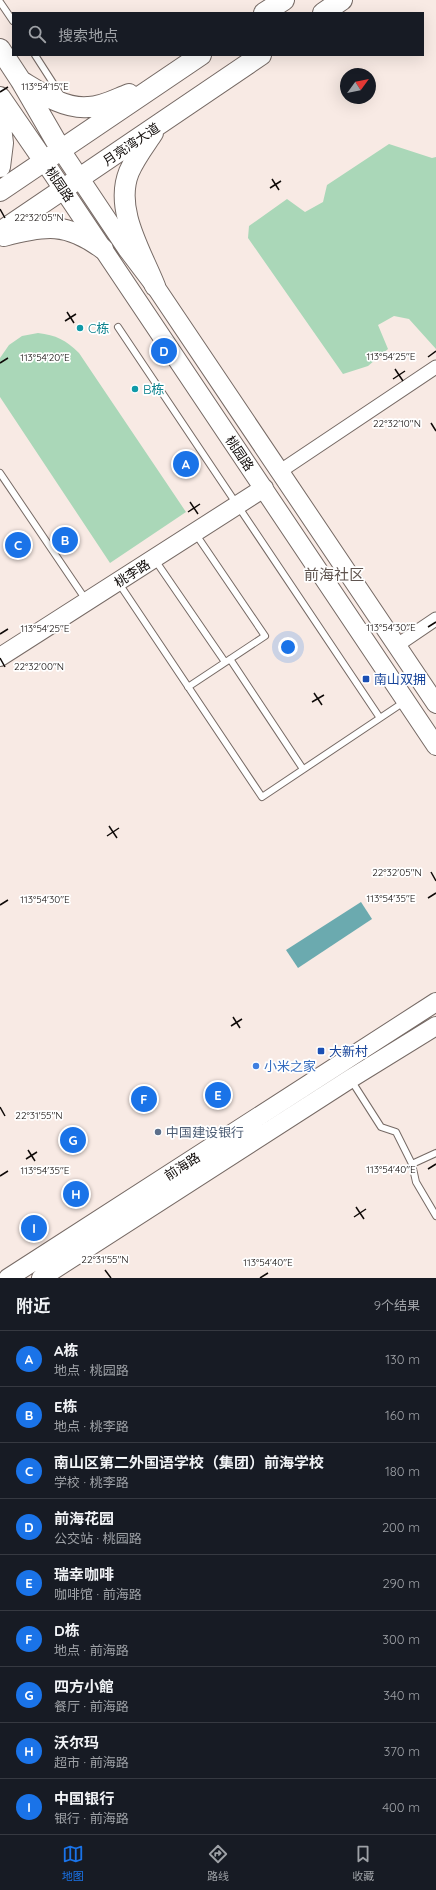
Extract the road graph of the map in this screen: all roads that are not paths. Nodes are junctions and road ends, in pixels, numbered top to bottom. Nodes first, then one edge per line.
1 (4, 0) edge
2 (284, 0) edge
3 (342, 0) edge
4 (0, 2) edge
5 (266, 12) edge
6 (324, 12) edge
7 (12, 20) edge
8 (0, 49) edge
9 (36, 56) edge
10 (200, 56) edge
11 (260, 56) edge
12 (22, 81) junction
13 (160, 83) junction
14 (0, 97) edge
15 (66, 104) junction
16 (0, 118) edge
17 (159, 124) junction
18 (2, 145) edge
19 (61, 150) junction
20 (44, 161) junction
21 (0, 167) edge
22 (80, 179) junction
23 (64, 190) junction
24 (0, 191) edge
25 (0, 232) edge
26 (0, 237) edge
27 (103, 249) junction
28 (155, 286) junction
29 (118, 327) dead end
30 (436, 367) edge
31 (279, 472) junction
32 (0, 473) edge
33 (264, 488) junction
34 (237, 506) junction
35 (195, 532) junction
36 (154, 558) junction
37 (118, 582) junction
38 (87, 602) junction
39 (436, 619) edge
40 (396, 646) junction
41 (0, 657) edge
42 (227, 660) junction
43 (188, 687) junction
44 (406, 701) junction
45 (436, 704) edge
46 (380, 718) junction
47 (436, 746) edge
48 (303, 769) junction
49 (436, 1002) edge
50 (436, 1026) edge
51 (350, 1079) junction
52 (436, 1153) edge
53 (412, 1164) junction
54 (436, 1216) edge
55 (8, 1278) edge
56 (42, 1278) edge

1 - 4 lane
2 - 5 main road
3 - 6 main road
4 - 7 lane
8 - 12 main road
9 - 15 lane
10 - 13 main road
11 - 17 main road, 月亮湾大道
12 - 15 main road
12 - 19 main road
13 - 15 main road
13 - 19 main road
14 - 20 main road
16 - 18 main road
17 - 22 main road, 月亮湾大道
17 - 28 main road
18 - 21 main road
19 - 20 main road
19 - 22 main road, 桃园路
20 - 23 main road, 桃园路
20 - 24 main road
22 - 23 main road, 月亮湾大道
22 - 28 main road, 桃园路
23 - 25 main road, 月亮湾大道
23 - 27 main road, 桃园路
26 - 27 main road
27 - 33 main road, 桃园路
28 - 31 main road, 桃园路
29 - 34 lane
30 - 31 street
31 - 40 main road, 桃园路
32 - 38 lane
33 - 34 main road, 桃李路
33 - 44 main road, 桃园路
34 - 35 main road, 桃李路
34 - 46 lane
35 - 36 main road, 桃李路
35 - 42 lane
36 - 37 main road, 桃李路
36 - 42 lane
37 - 38 main road, 桃李路
37 - 43 lane
38 - 41 main road, 桃李路
39 - 40 street
40 - 45 main road, 桃园路
42 - 43 lane
42 - 48 lane
43 - 48 lane
44 - 46 lane
44 - 47 main road, 桃园路
46 - 48 lane
49 - 55 main road, 前海路
50 - 51 main road, 前海路
51 - 53 lane
51 - 56 main road, 前海路
52 - 53 lane
53 - 54 lane

